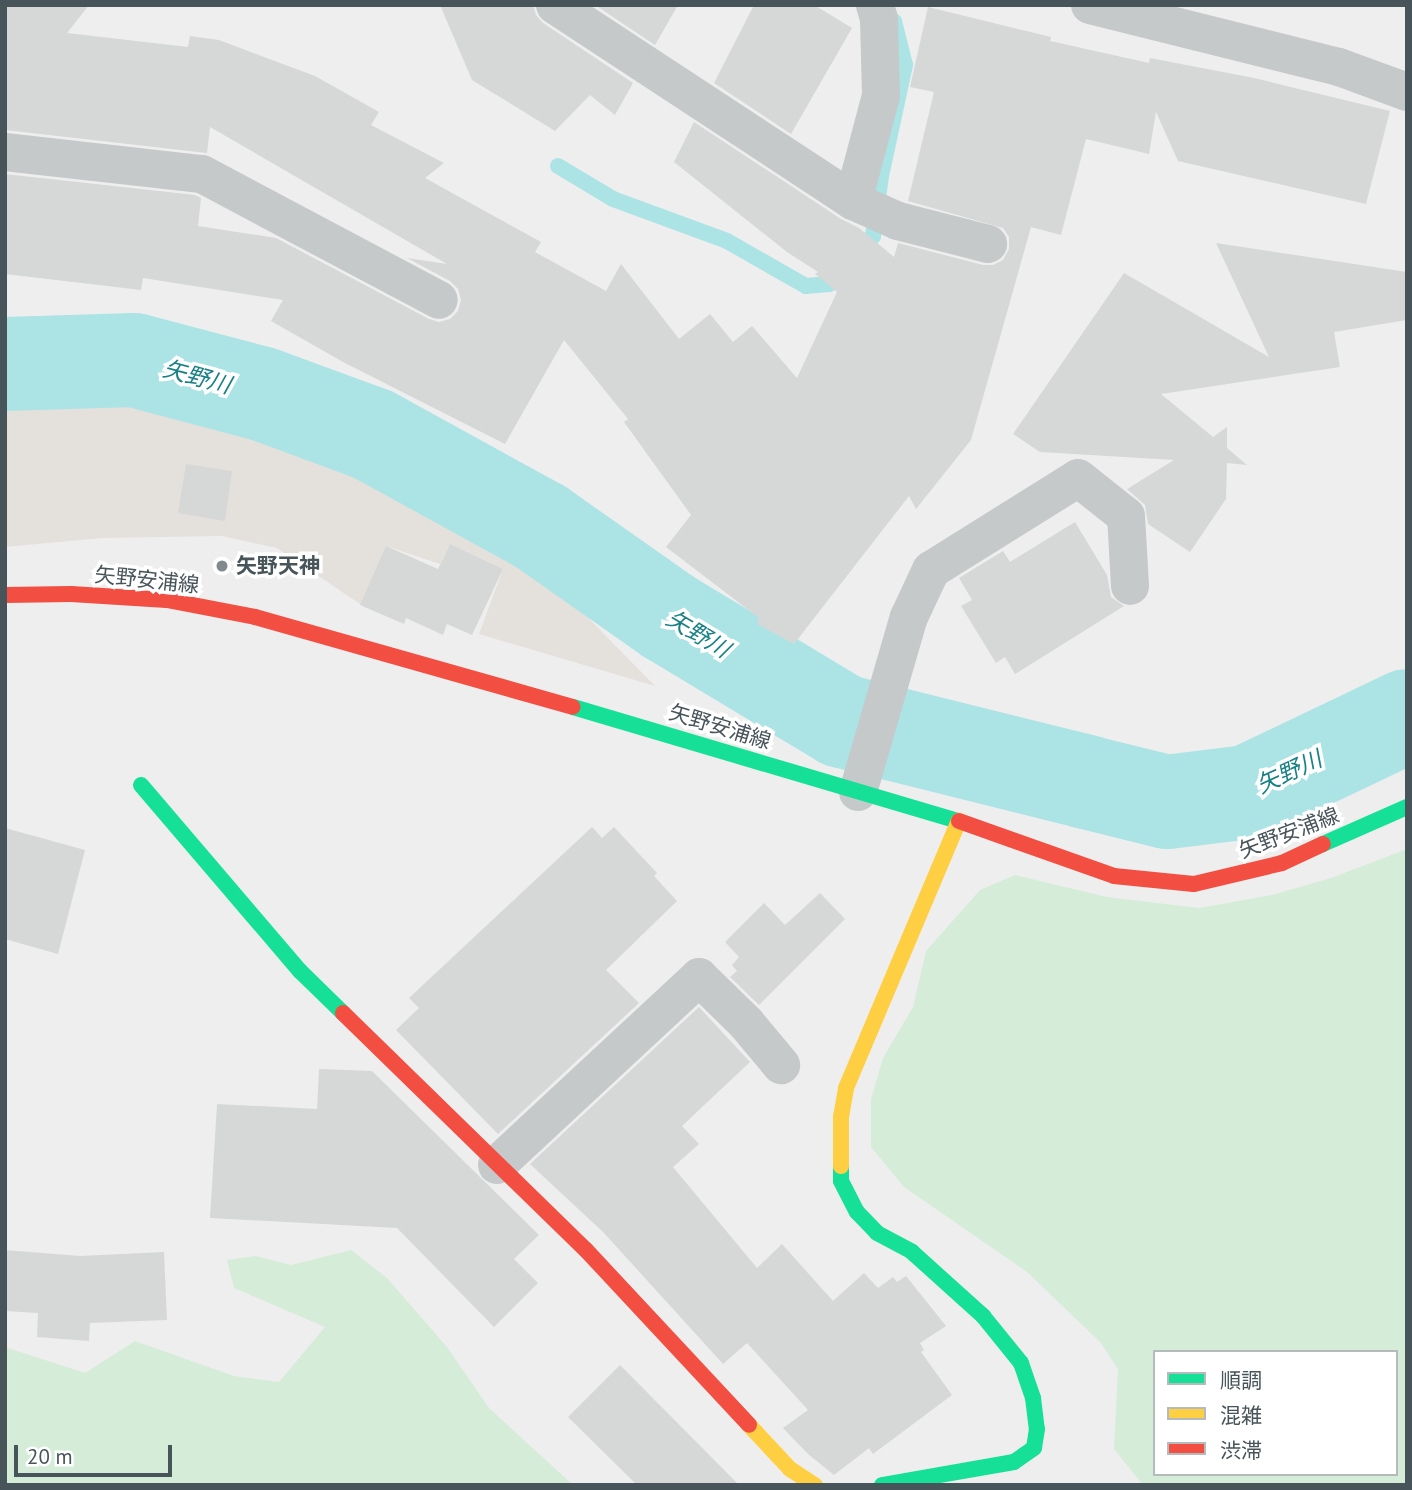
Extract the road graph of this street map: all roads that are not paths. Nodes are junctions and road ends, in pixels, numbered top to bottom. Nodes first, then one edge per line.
1 (555, 5) edge
2 (875, 5) edge
3 (1090, 5) edge
4 (1407, 92) edge
5 (5, 152) edge
6 (853, 201) junction
7 (988, 244) dead end
8 (439, 300) dead end
9 (1130, 586) dead end
10 (5, 595) edge
11 (141, 785) dead end
12 (858, 792) junction
13 (1407, 807) edge
14 (959, 821) junction
15 (780, 1065) dead end
16 (497, 1165) junction
17 (815, 1485) edge
18 (882, 1485) edge

1 - 6 street
2 - 6 street
3 - 4 street
5 - 8 street
6 - 7 street
9 - 12 street
10 - 12 street, 矢野安浦線
11 - 16 street
12 - 14 street, 矢野安浦線
13 - 14 street, 矢野安浦線
14 - 18 street
15 - 16 street
16 - 17 street

